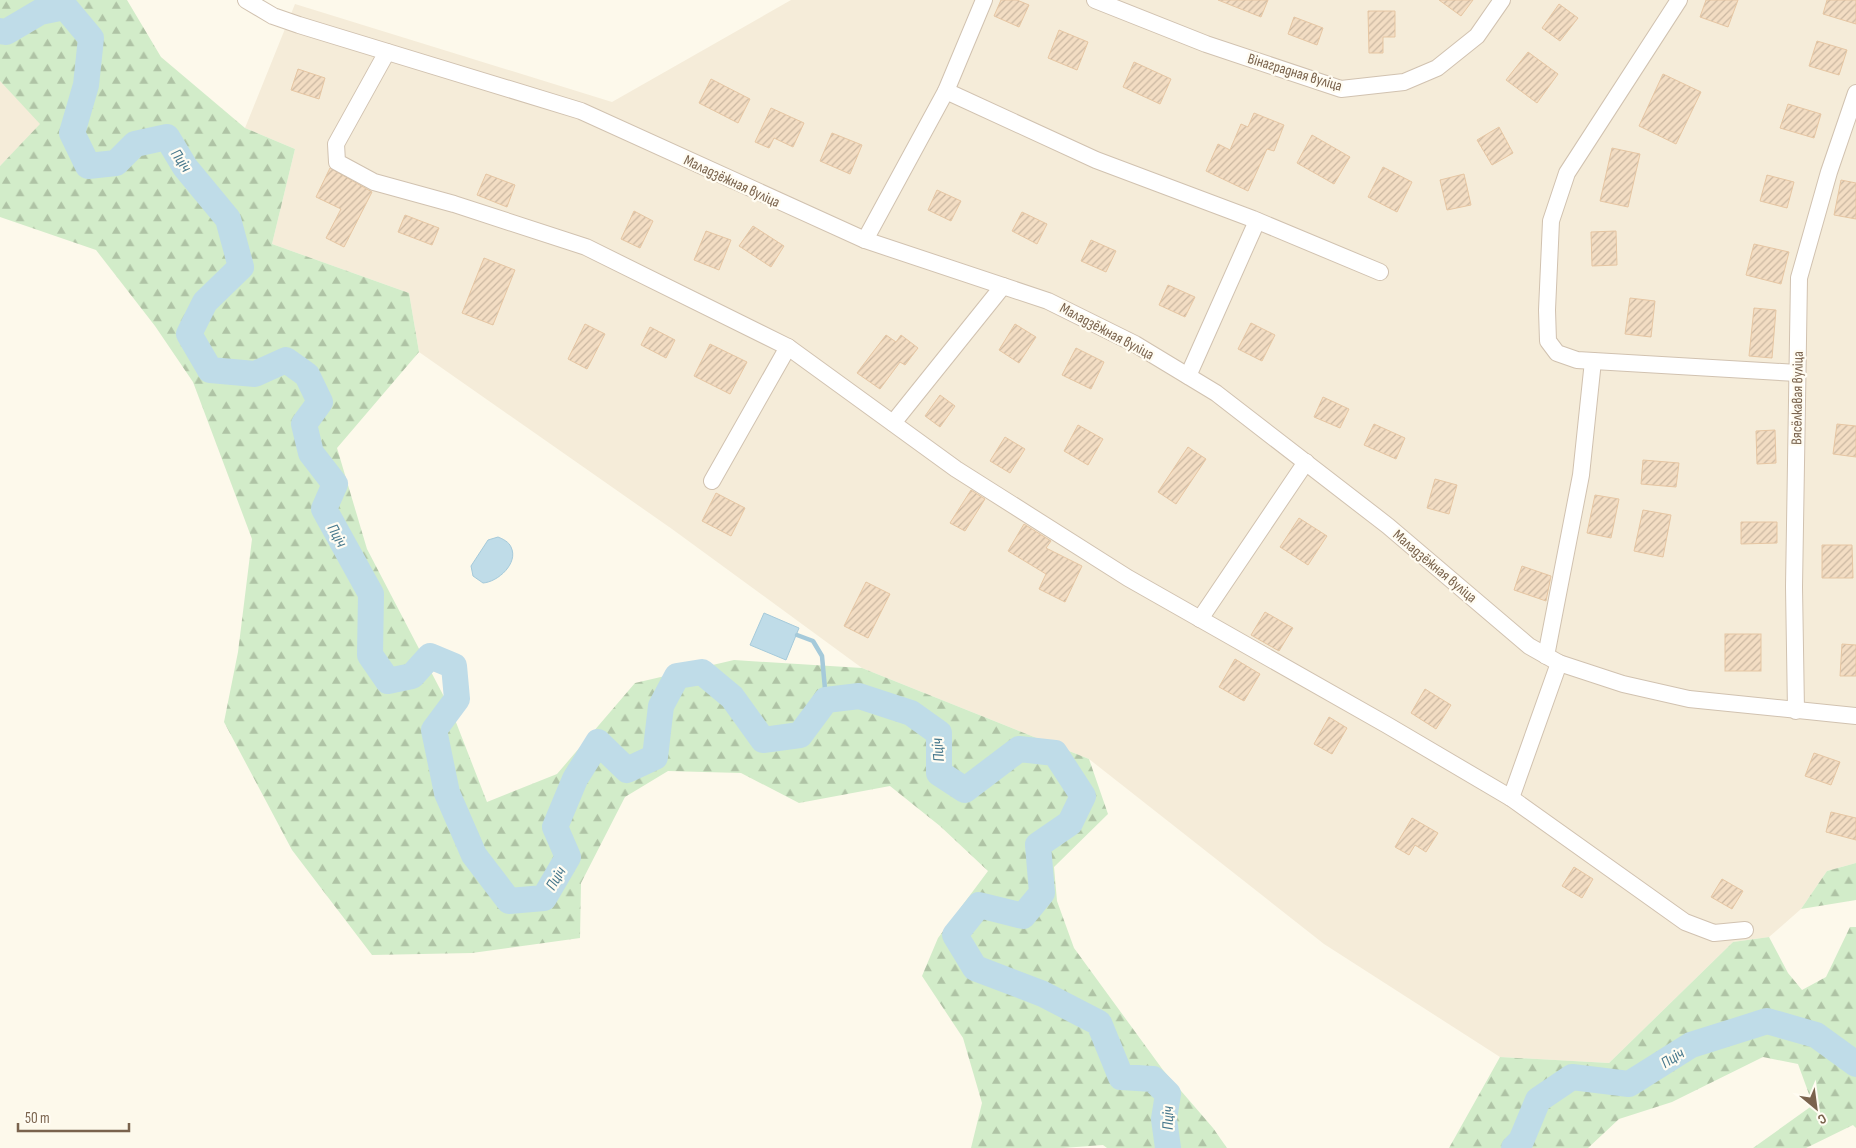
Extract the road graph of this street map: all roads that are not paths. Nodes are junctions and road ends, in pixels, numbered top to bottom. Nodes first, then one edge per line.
1 (246, 0) edge
2 (984, 0) edge
3 (1095, 0) edge
4 (1502, 0) edge
5 (1679, 0) edge
6 (387, 52) junction
7 (946, 90) junction
8 (1856, 93) edge
9 (1257, 221) junction
10 (865, 240) junction
11 (1380, 272) dead end
12 (1003, 286) junction
13 (788, 347) junction
14 (1593, 361) junction
15 (1797, 373) junction
16 (1188, 376) junction
17 (893, 423) junction
18 (1306, 462) junction
19 (712, 482) dead end
20 (1200, 619) junction
21 (1552, 660) junction
22 (1796, 711) junction
23 (1856, 716) edge
24 (1511, 798) junction
25 (1745, 930) dead end

1 - 6 street, Маладзёжная вуліца
2 - 7 street
3 - 4 street, Вінаградная вуліца
5 - 14 street
6 - 10 street, Маладзёжная вуліца
6 - 13 street
7 - 9 street
7 - 10 street
8 - 15 street, Вясёлкавая вуліца
9 - 11 street
9 - 16 street
10 - 12 street, Маладзёжная вуліца
12 - 16 street, Маладзёжная вуліца
12 - 17 street
13 - 17 street
13 - 19 street
14 - 15 street
14 - 21 street
15 - 22 street, Вясёлкавая вуліца
16 - 18 street, Маладзёжная вуліца
17 - 20 street
18 - 20 street
18 - 21 street, Маладзёжная вуліца
20 - 24 street
21 - 22 street, Маладзёжная вуліца
21 - 24 street
22 - 23 street, Маладзёжная вуліца
24 - 25 street

